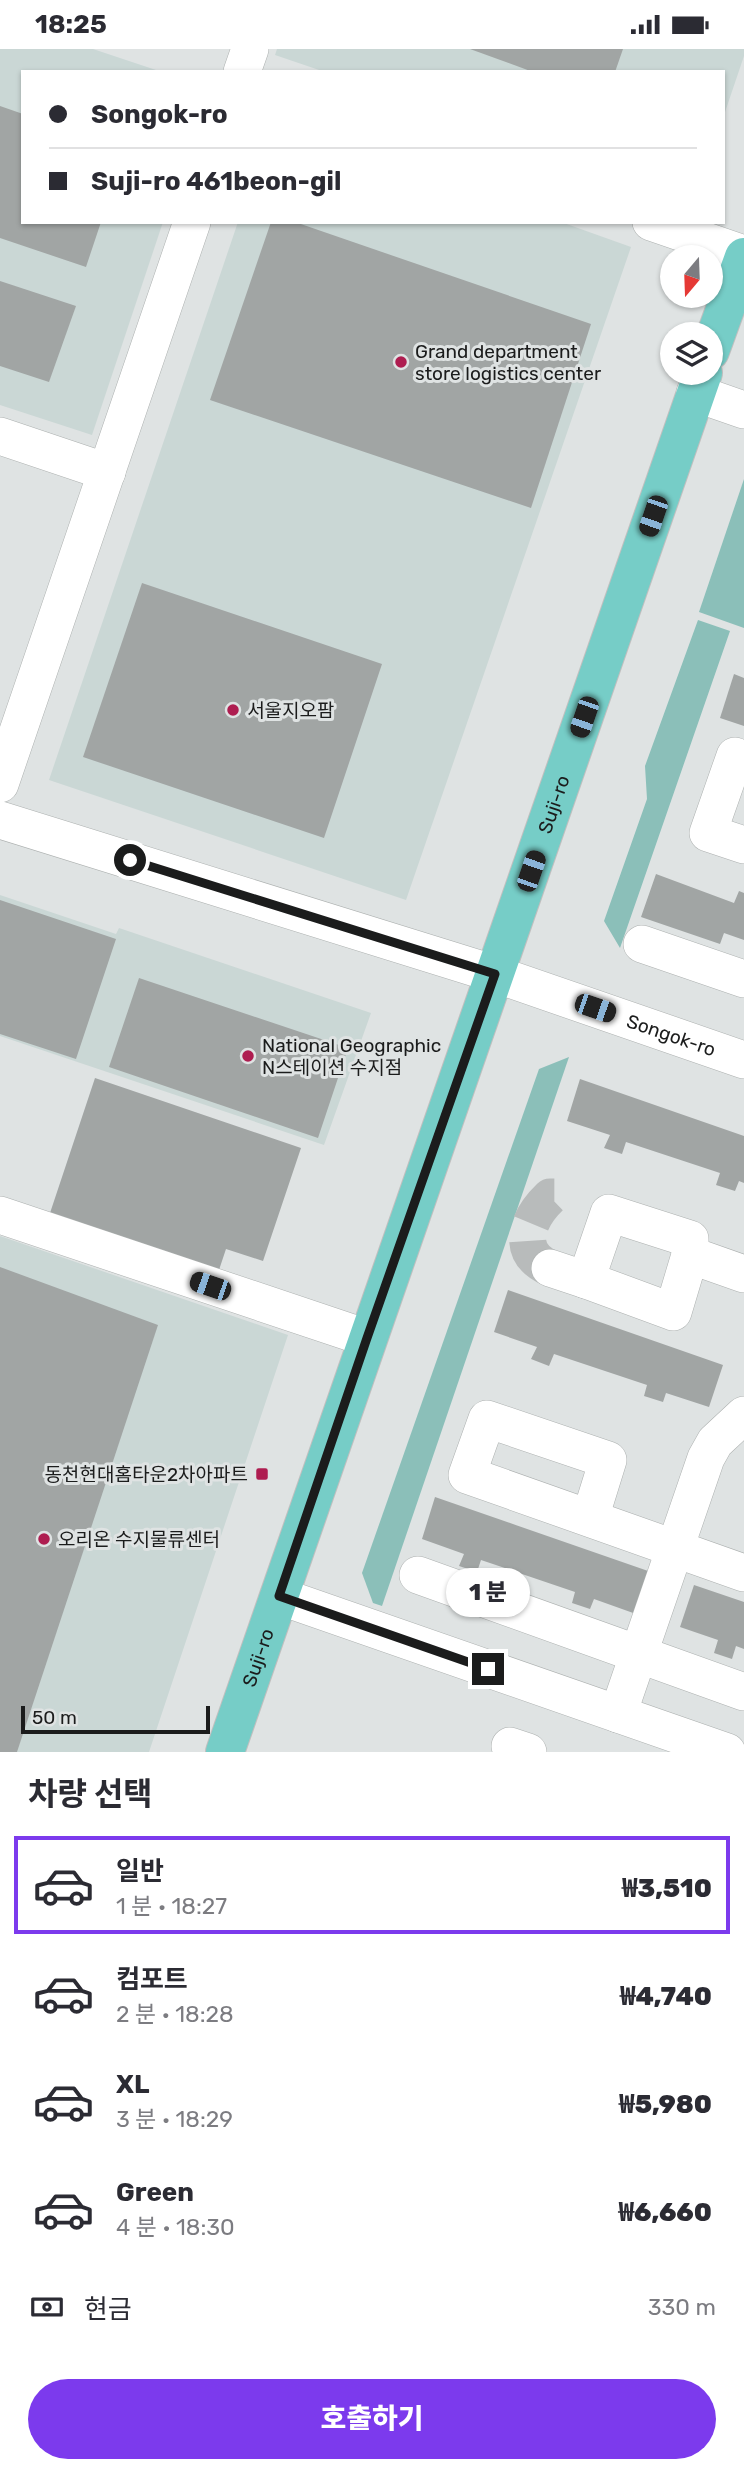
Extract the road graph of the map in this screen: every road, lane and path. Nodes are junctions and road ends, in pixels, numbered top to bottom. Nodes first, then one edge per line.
1 (250, 49) edge
2 (243, 70) edge
3 (190, 224) edge
4 (656, 224) edge
5 (744, 256) edge
6 (720, 322) edge
7 (698, 385) edge
8 (702, 385) edge
9 (744, 410) edge
10 (0, 436) edge
11 (107, 472) junction
12 (744, 760) edge
13 (0, 784) edge
14 (0, 820) edge
15 (744, 845) edge
16 (642, 944) dead end
17 (495, 974) junction
18 (744, 979) edge
19 (744, 1060) edge
20 (0, 1215) edge
21 (690, 1255) junction
22 (551, 1268) tunnel mouth
23 (744, 1274) edge
24 (586, 1280) junction
25 (367, 1338) junction
26 (744, 1415) edge
27 (590, 1518) dead end
28 (675, 1548) junction
29 (744, 1573) edge
30 (418, 1575) dead end
31 (279, 1596) junction
32 (638, 1655) junction
33 (744, 1692) edge
34 (618, 1714) junction
35 (225, 1752) edge
36 (727, 1752) edge

1 - 2 street
3 - 11 street
4 - 5 street
5 - 6 main road
7 - 17 main road, Suji-ro
8 - 9 street
10 - 11 street
11 - 13 street
12 - 15 street
14 - 17 street, Songok-ro
16 - 18 street
17 - 19 street, Songok-ro
17 - 25 main road, Suji-ro
20 - 25 street
21 - 23 street
21 - 24 street
21 - 24 street
22 - 24 street
25 - 31 main road, Suji-ro
26 - 28 street
27 - 28 street
28 - 29 street
28 - 32 street
30 - 32 street
31 - 34 street
31 - 35 main road, Suji-ro
32 - 33 street
32 - 34 street
34 - 36 street

